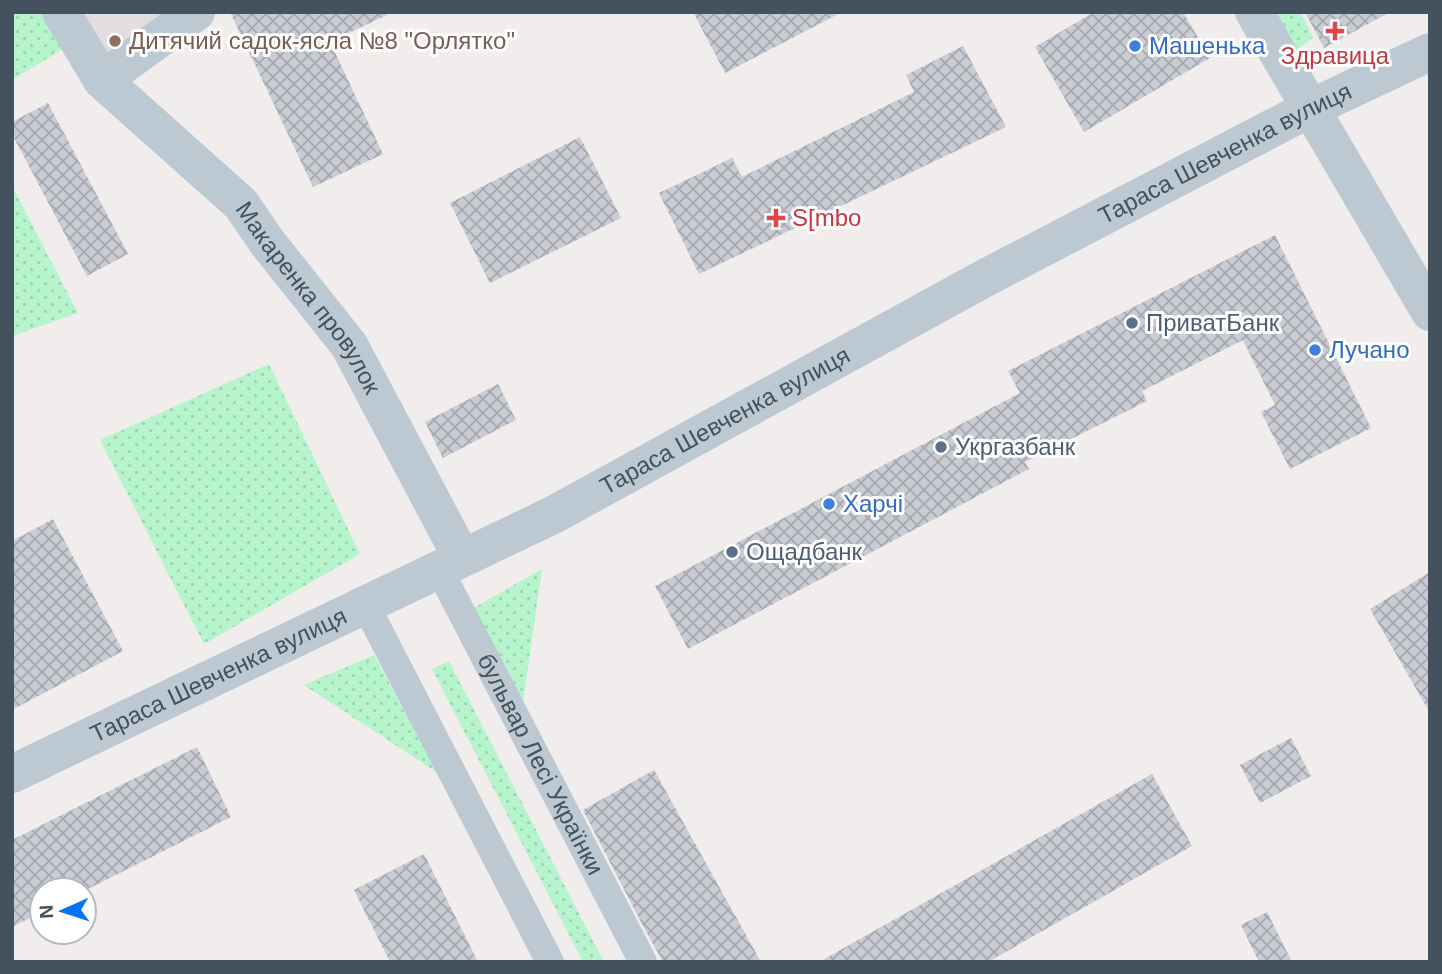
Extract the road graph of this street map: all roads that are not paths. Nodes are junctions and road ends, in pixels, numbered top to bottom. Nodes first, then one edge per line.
1 (61, 12) edge
2 (196, 12) edge
3 (1254, 12) edge
4 (1430, 52) edge
5 (102, 80) junction
6 (1309, 109) junction
7 (1430, 312) edge
8 (450, 563) junction
9 (365, 604) junction
10 (12, 774) edge
11 (550, 962) edge
12 (643, 962) edge

1 - 5 street, Макаренка провулок
2 - 5 street
3 - 6 street
4 - 6 street, Тараса Шевченка вулиця
5 - 8 street, Макаренка провулок
6 - 7 street
6 - 8 street, Тараса Шевченка вулиця
8 - 9 street, Тараса Шевченка вулиця
8 - 12 street, бульвар Лесі Українки
9 - 10 street, Тараса Шевченка вулиця
9 - 11 street

